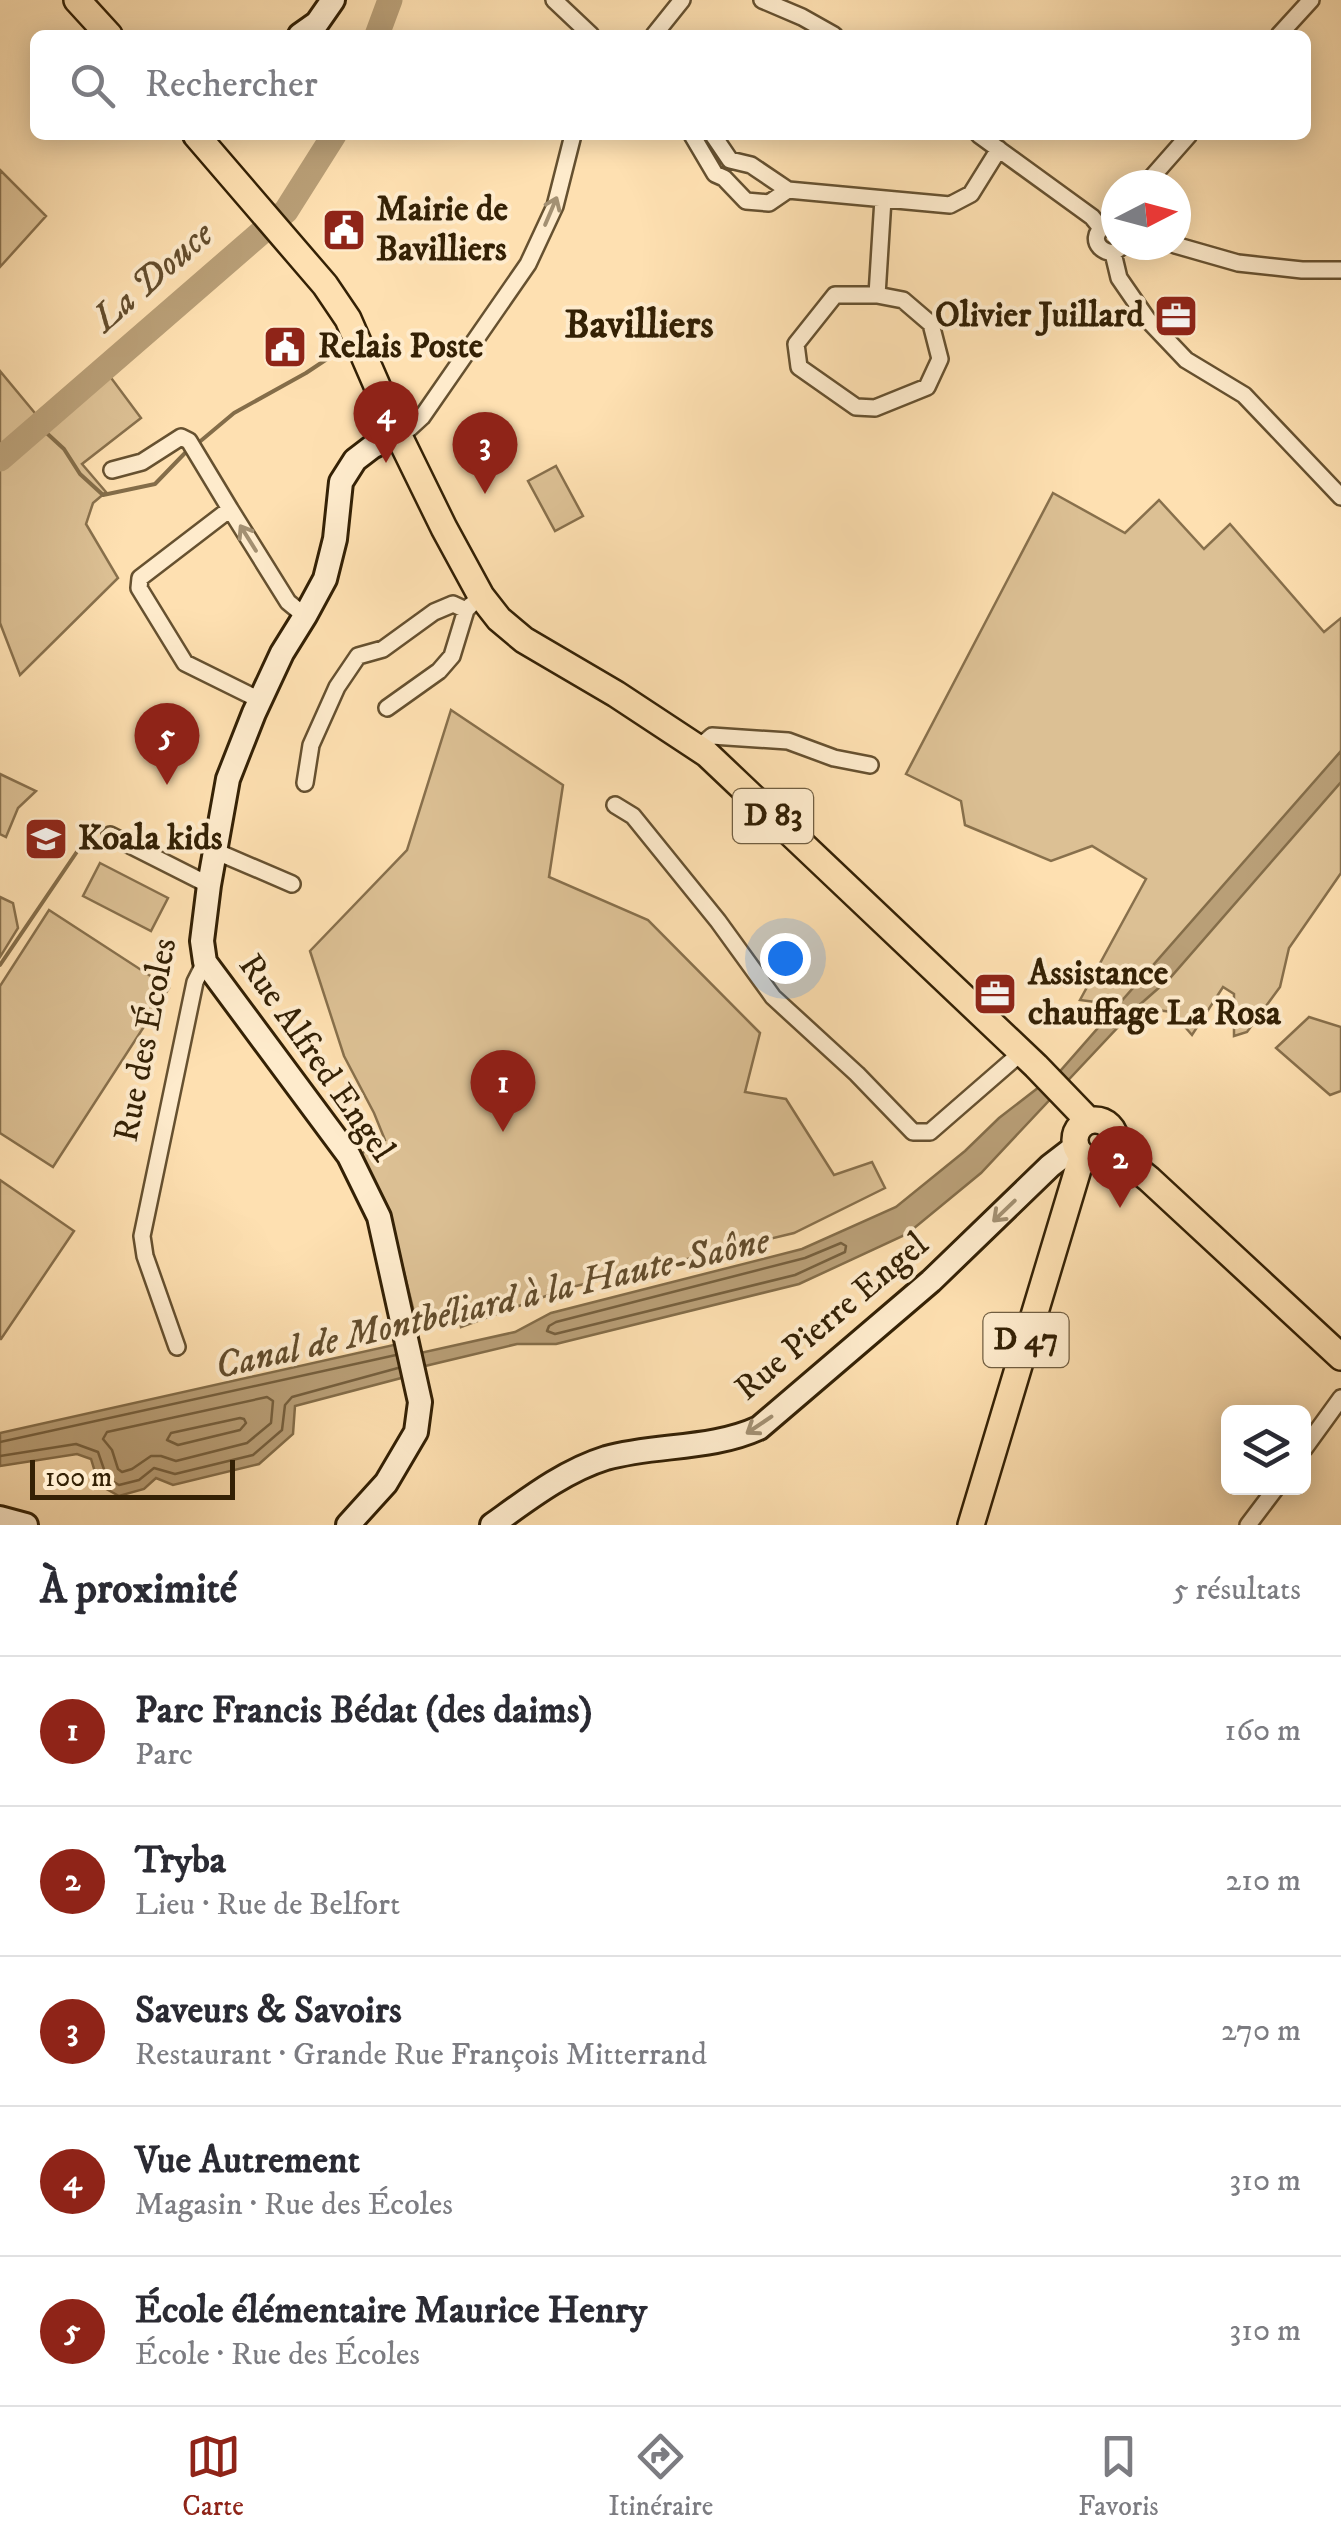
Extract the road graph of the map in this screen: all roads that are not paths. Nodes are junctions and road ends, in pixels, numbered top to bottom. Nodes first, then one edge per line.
1 (77, 0) edge
2 (333, 0) edge
3 (554, 0) edge
4 (682, 0) edge
5 (762, 0) edge
6 (1311, 0) edge
7 (104, 30) edge
8 (307, 30) edge
9 (586, 30) edge
10 (658, 30) edge
11 (825, 30) edge
12 (1284, 30) edge
13 (200, 140) edge
14 (572, 140) edge
15 (695, 140) edge
16 (716, 140) edge
17 (986, 140) edge
18 (1185, 140) edge
19 (1000, 149) junction
20 (1158, 170) edge
21 (788, 190) junction
22 (884, 199) junction
23 (1101, 220) edge
24 (1191, 250) edge
25 (1118, 260) edge
26 (1341, 270) edge
27 (877, 295) junction
28 (398, 434) junction
29 (112, 470) dead end
30 (1341, 497) edge
31 (230, 509) junction
32 (474, 603) junction
33 (306, 616) junction
34 (260, 700) junction
35 (387, 708) dead end
36 (698, 748) junction
37 (870, 765) dead end
38 (305, 783) dead end
39 (615, 804) dead end
40 (110, 835) dead end
41 (215, 852) junction
42 (292, 884) dead end
43 (209, 885) junction
44 (210, 968) junction
45 (1031, 1061) junction
46 (1088, 1120) junction
47 (1113, 1150) junction
48 (1080, 1152) junction
49 (177, 1347) dead end
50 (1341, 1357) edge
51 (1341, 1398) edge
52 (1311, 1439) edge
53 (1271, 1495) edge
54 (0, 1518) edge
55 (26, 1525) edge
56 (348, 1525) edge
57 (492, 1525) edge
58 (970, 1525) edge
59 (1248, 1525) edge

1 - 7 main road
2 - 8 street
3 - 9 street
4 - 10 street
5 - 11 street
6 - 12 street
13 - 28 main road, D 83
28 -> 14 street
15 - 21 street
16 - 21 street
17 - 19 street
18 - 20 street
19 - 22 street
19 - 23 street
21 - 22 street
22 - 27 street
24 - 26 street
25 - 30 street
27 - 27 street
28 - 32 main road, D 83
28 - 33 street, Rue des Écoles
29 - 31 street
33 -> 31 street
31 - 34 street
32 - 35 street
32 - 36 main road, D 83
32 - 38 street
33 - 34 street, Rue des Écoles
34 - 41 street, Rue des Écoles
36 - 37 street
36 - 45 main road, D 83
39 - 45 street
40 - 43 street
41 - 42 street
41 - 43 street, Rue des Écoles
43 - 44 street, Rue des Écoles
44 - 49 street, Rue des Écoles
44 - 56 street, Rue Alfred Engel
45 - 46 main road, D 83
46 - 47 main road
46 - 48 main road
47 - 48 main road
47 - 50 main road
48 -> 57 street, Rue Pierre Engel
48 - 58 main road, D 47
51 - 52 street
53 - 59 street
54 - 55 street

